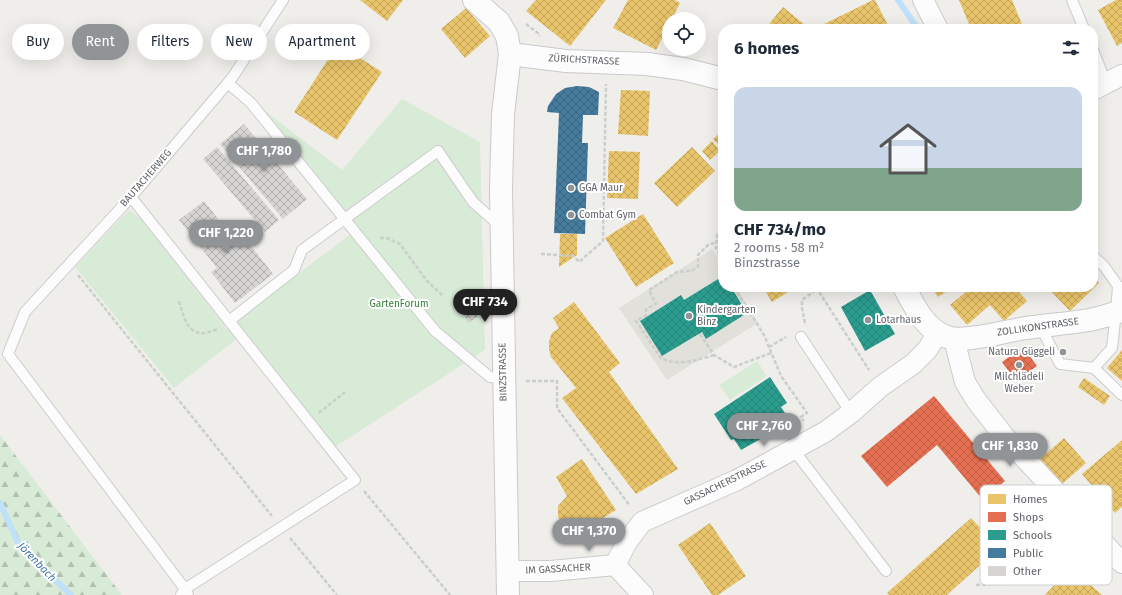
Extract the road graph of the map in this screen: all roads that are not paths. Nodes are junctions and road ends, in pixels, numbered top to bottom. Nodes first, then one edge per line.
1 (283, 0) edge
2 (474, 0) edge
3 (923, 0) edge
4 (1072, 0) edge
5 (935, 24) edge
6 (1082, 24) edge
7 (510, 54) junction
8 (1098, 61) edge
9 (718, 78) edge
10 (1107, 82) edge
11 (228, 83) junction
12 (131, 197) junction
13 (345, 219) junction
14 (501, 228) junction
15 (1098, 261) edge
16 (907, 292) edge
17 (1119, 311) edge
18 (229, 321) junction
19 (1040, 326) junction
20 (946, 336) junction
21 (801, 337) dead end
22 (1094, 368) junction
23 (511, 380) junction
24 (1122, 395) edge
25 (851, 413) junction
26 (793, 450) junction
27 (1049, 485) edge
28 (1112, 552) edge
29 (1122, 563) edge
30 (615, 565) junction
31 (507, 571) junction
32 (886, 571) dead end
33 (185, 593) edge
34 (508, 595) edge
35 (643, 595) edge

1 - 11 lane, BAUTACHERWEG
2 - 7 main road
3 - 5 street
4 - 6 lane
7 - 9 main road, ZÜRICHSTRASSE
7 - 14 main road, BINZSTRASSE
8 - 10 lane
11 - 12 lane, BAUTACHERWEG
11 - 13 lane
12 - 18 lane
12 - 33 lane, BAUTACHERWEG
13 - 14 lane
13 - 18 lane
13 - 23 lane
14 - 23 main road, BINZSTRASSE
15 - 17 lane
16 - 20 main road
17 - 19 main road, ZOLLIKONSTRASSE
17 - 22 lane
18 - 33 lane
19 - 20 main road, ZOLLIKONSTRASSE
19 - 22 lane
20 - 25 street, GASSACHERSTRASSE
20 - 27 street
21 - 25 lane
22 - 24 lane
23 - 31 main road, BINZSTRASSE
25 - 26 street, GASSACHERSTRASSE
26 - 30 street, GASSACHERSTRASSE
26 - 32 lane
28 - 29 street
30 - 31 street, IM GASSACHER
30 - 35 street
31 - 34 main road, BINZSTRASSE

